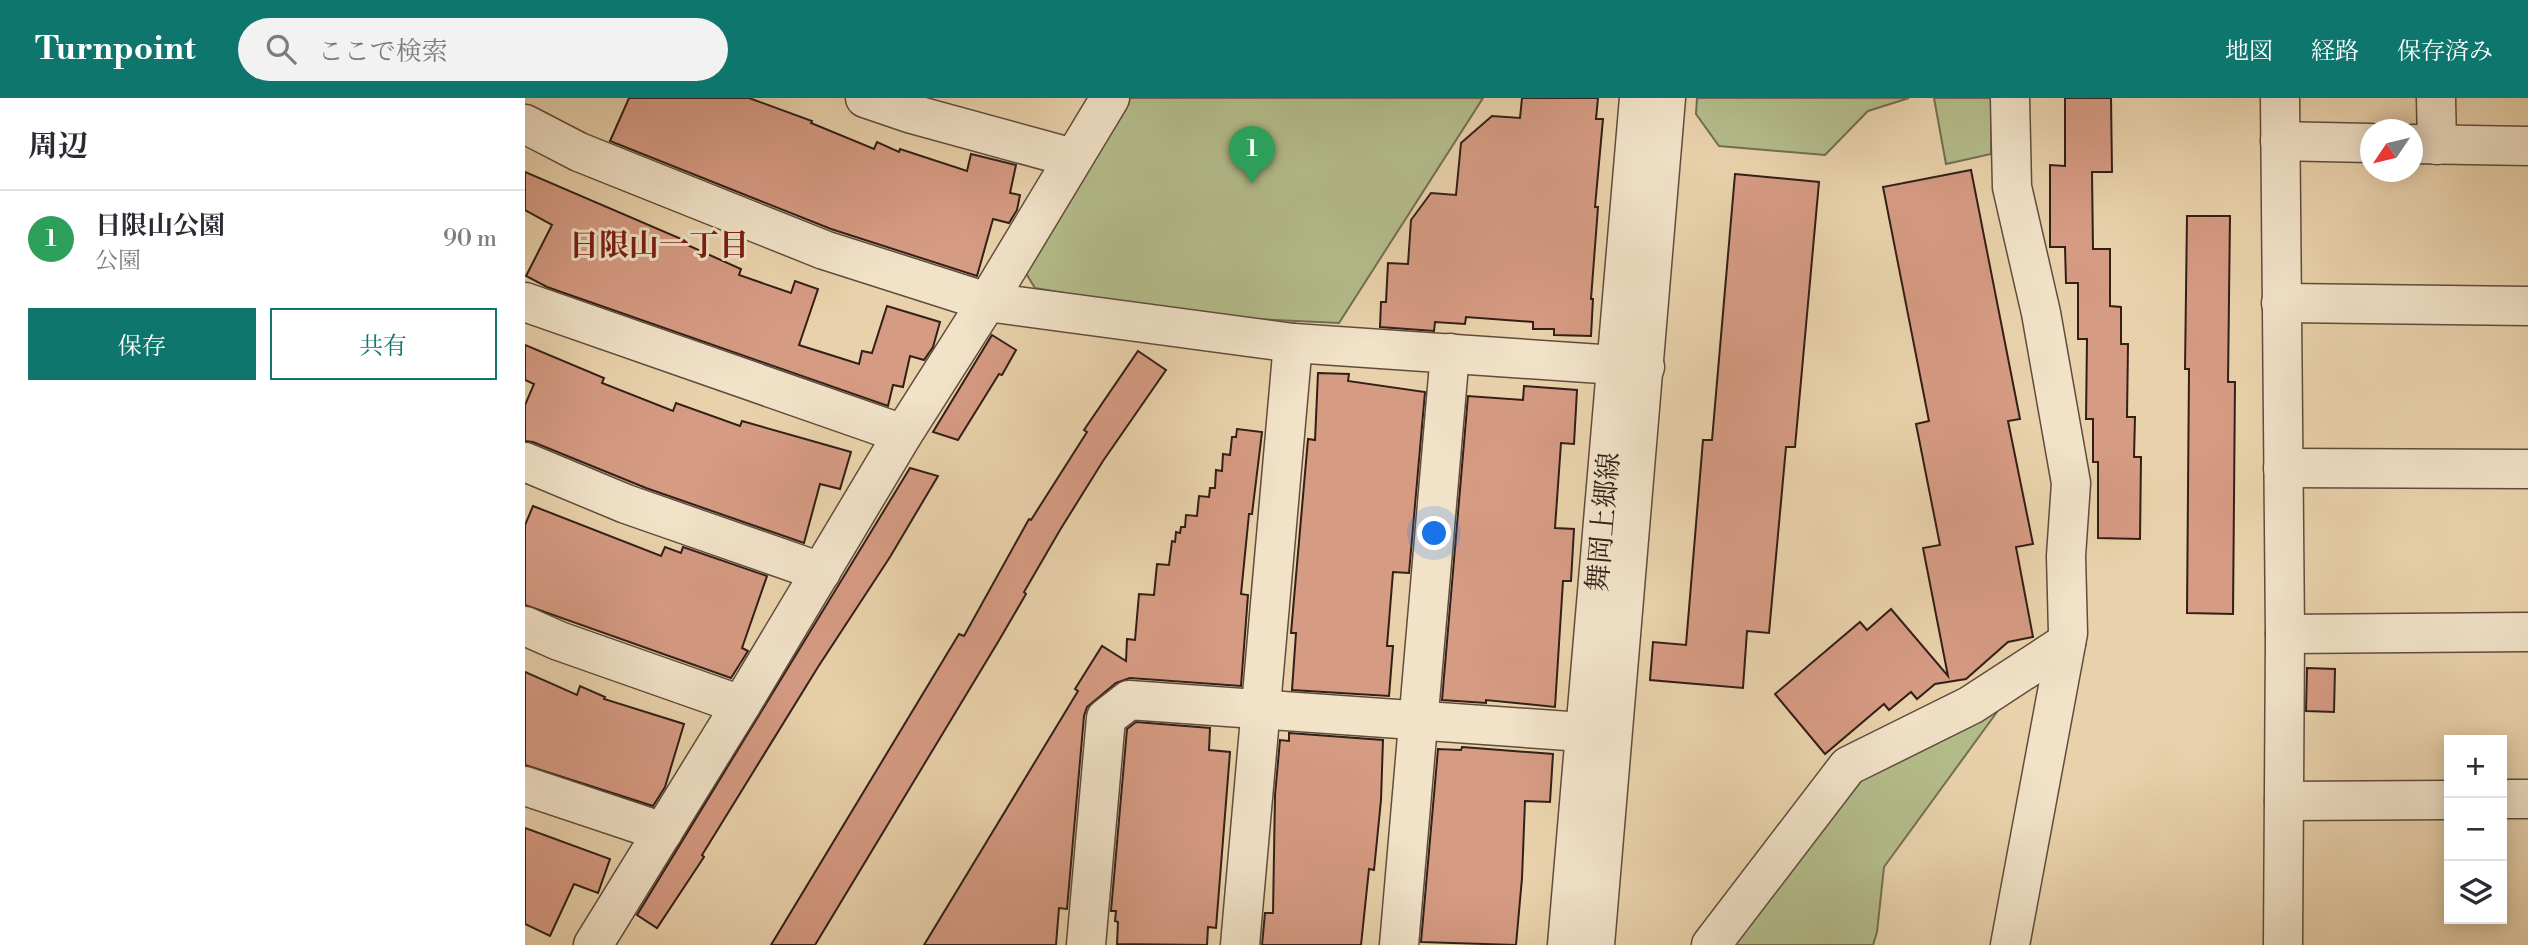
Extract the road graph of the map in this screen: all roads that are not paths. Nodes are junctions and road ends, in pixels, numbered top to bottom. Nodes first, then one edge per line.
1 (865, 98) edge
2 (1110, 98) edge
3 (1639, 98) edge
4 (1666, 98) edge
5 (2010, 98) edge
6 (2280, 98) edge
7 (2437, 98) edge
8 (525, 124) edge
9 (2280, 141) junction
10 (2360, 143) edge
11 (2425, 144) edge
12 (2528, 146) edge
13 (1073, 158) junction
14 (525, 302) edge
15 (987, 302) junction
16 (2281, 303) junction
17 (2528, 306) edge
18 (1293, 342) junction
19 (1450, 353) junction
20 (1631, 366) junction
21 (903, 434) junction
22 (525, 462) edge
23 (2283, 468) junction
24 (2528, 468) edge
25 (821, 572) junction
26 (525, 626) edge
27 (2528, 632) edge
28 (2285, 634) junction
29 (2066, 643) junction
30 (741, 705) junction
31 (1261, 709) junction
32 (1417, 721) junction
33 (1600, 734) junction
34 (525, 786) edge
35 (2507, 799) edge
36 (2528, 799) edge
37 (2284, 800) junction
38 (2444, 800) edge
39 (663, 832) junction
40 (593, 945) edge
41 (1086, 945) edge
42 (1240, 945) edge
43 (1399, 945) edge
44 (1567, 945) edge
45 (1595, 945) edge
46 (1711, 945) edge
47 (2010, 945) edge
48 (2283, 945) edge

1 - 13 street
2 - 13 street
3 - 20 street, 舞岡上郷線
4 - 20 street, 舞岡上郷線
5 - 29 street
6 - 9 street
7 - 11 street
8 - 15 street
9 - 10 street
9 - 16 street
11 - 12 street
13 - 15 street
14 - 21 street
15 - 18 street
15 - 21 street
16 - 17 street
16 - 23 street
18 - 19 street
18 - 31 street
19 - 20 street
19 - 32 street
20 - 33 street, 舞岡上郷線
21 - 25 street
22 - 25 street
23 - 24 street
23 - 28 street
25 - 30 street
26 - 30 street
27 - 28 street
28 - 37 street
29 - 46 street
29 - 47 street
30 - 39 street
31 - 32 street
31 - 41 street
31 - 42 street
32 - 33 street
32 - 43 street
33 - 44 street, 舞岡上郷線
33 - 45 street, 舞岡上郷線
34 - 39 street
35 - 36 street
37 - 38 street
37 - 48 street
39 - 40 street

